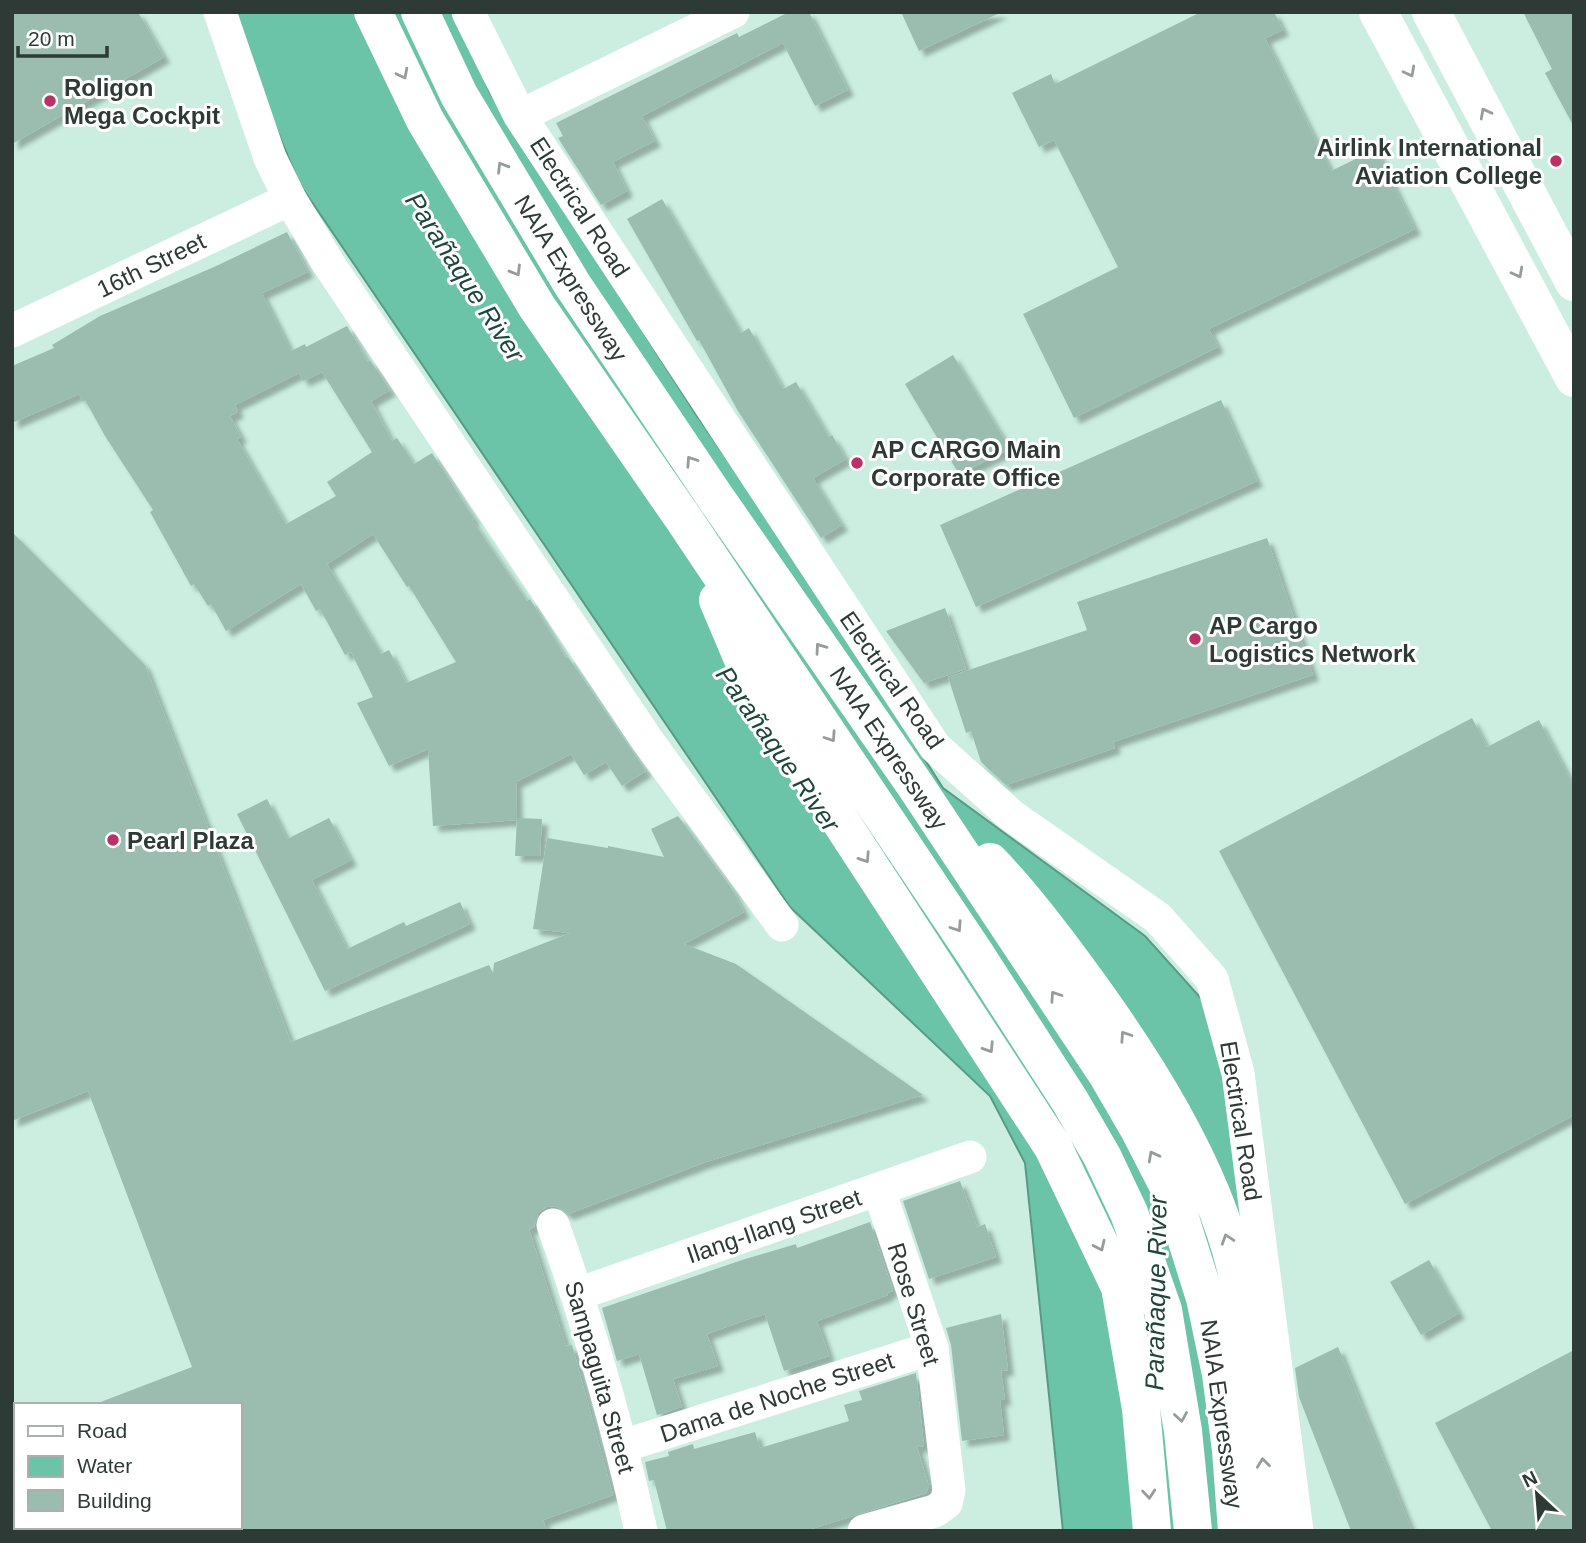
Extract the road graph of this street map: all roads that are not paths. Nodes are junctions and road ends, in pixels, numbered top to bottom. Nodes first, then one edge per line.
1 (220, 12) edge
2 (373, 12) edge
3 (420, 12) edge
4 (468, 12) edge
5 (733, 12) edge
6 (1378, 12) edge
7 (1431, 12) edge
8 (520, 116) junction
9 (290, 199) junction
10 (1574, 282) edge
11 (12, 331) edge
12 (1574, 379) edge
13 (683, 518) junction
14 (915, 785) junction
15 (782, 925) dead end
16 (970, 1157) dead end
17 (878, 1190) junction
18 (553, 1225) dead end
19 (578, 1294) junction
20 (932, 1349) junction
21 (623, 1447) junction
22 (642, 1531) edge
23 (864, 1531) edge
24 (1152, 1531) edge
25 (1193, 1531) edge
26 (1237, 1531) edge
27 (1272, 1531) edge
28 (1297, 1531) edge

1 - 9 street
2 -> 13 main road, NAIA Expressway
14 -> 3 main road, NAIA Expressway
4 - 8 street, Electrical Road
5 - 8 street
6 -> 12 main road
10 -> 7 main road
8 - 28 street, Electrical Road
9 - 11 street, 16th Street
9 - 15 street
13 -> 24 main road
13 -> 25 main road, NAIA Expressway
26 -> 14 main road, NAIA Expressway
27 -> 14 main road
16 - 17 street, Ilang-Ilang Street
17 - 19 street, Ilang-Ilang Street
17 - 20 street, Rose Street
18 - 19 street, Sampaguita Street
19 - 21 street, Sampaguita Street
20 - 21 street, Dama de Noche Street
20 - 23 street, Rose Street
21 - 22 street, Sampaguita Street

